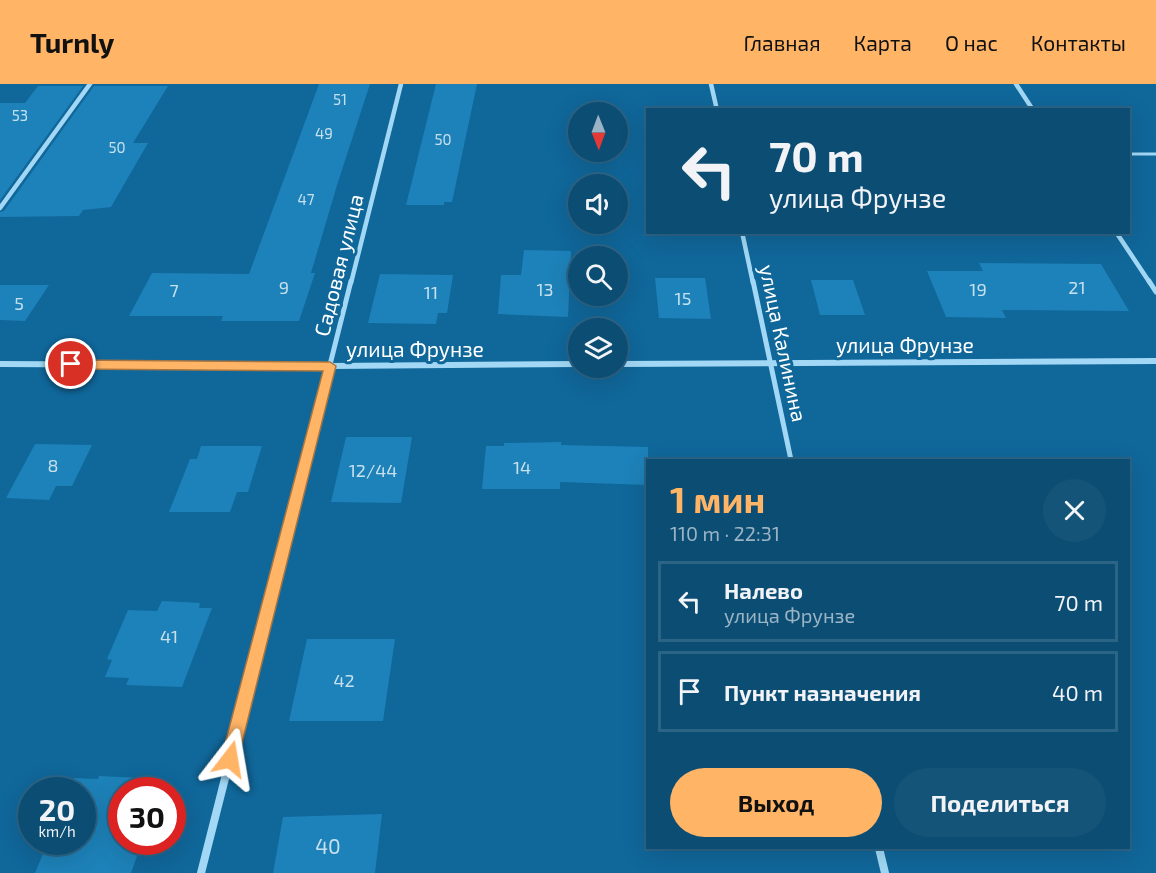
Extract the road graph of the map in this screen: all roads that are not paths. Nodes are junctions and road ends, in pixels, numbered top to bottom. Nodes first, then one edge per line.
1 (90, 84) edge
2 (401, 84) edge
3 (711, 84) edge
4 (1016, 84) edge
5 (717, 108) edge
6 (1032, 108) edge
7 (1130, 154) edge
8 (1156, 154) edge
9 (0, 208) edge
10 (742, 234) edge
11 (1117, 234) edge
12 (1156, 292) edge
13 (1156, 361) edge
14 (770, 363) junction
15 (0, 364) edge
16 (568, 364) edge
17 (628, 364) edge
18 (330, 366) junction
19 (791, 459) edge
20 (879, 849) edge
21 (201, 873) edge
22 (885, 873) edge

1 - 9 street
2 - 18 street, Садовая улица
3 - 5 street
4 - 6 street
7 - 8 lane
10 - 14 street, улица Калинина
11 - 12 street
13 - 14 street, улица Фрунзе
14 - 17 street, улица Фрунзе
14 - 19 street, улица Калинина
15 - 18 street, улица Фрунзе
16 - 18 street, улица Фрунзе
18 - 21 street, Садовая улица
20 - 22 street

